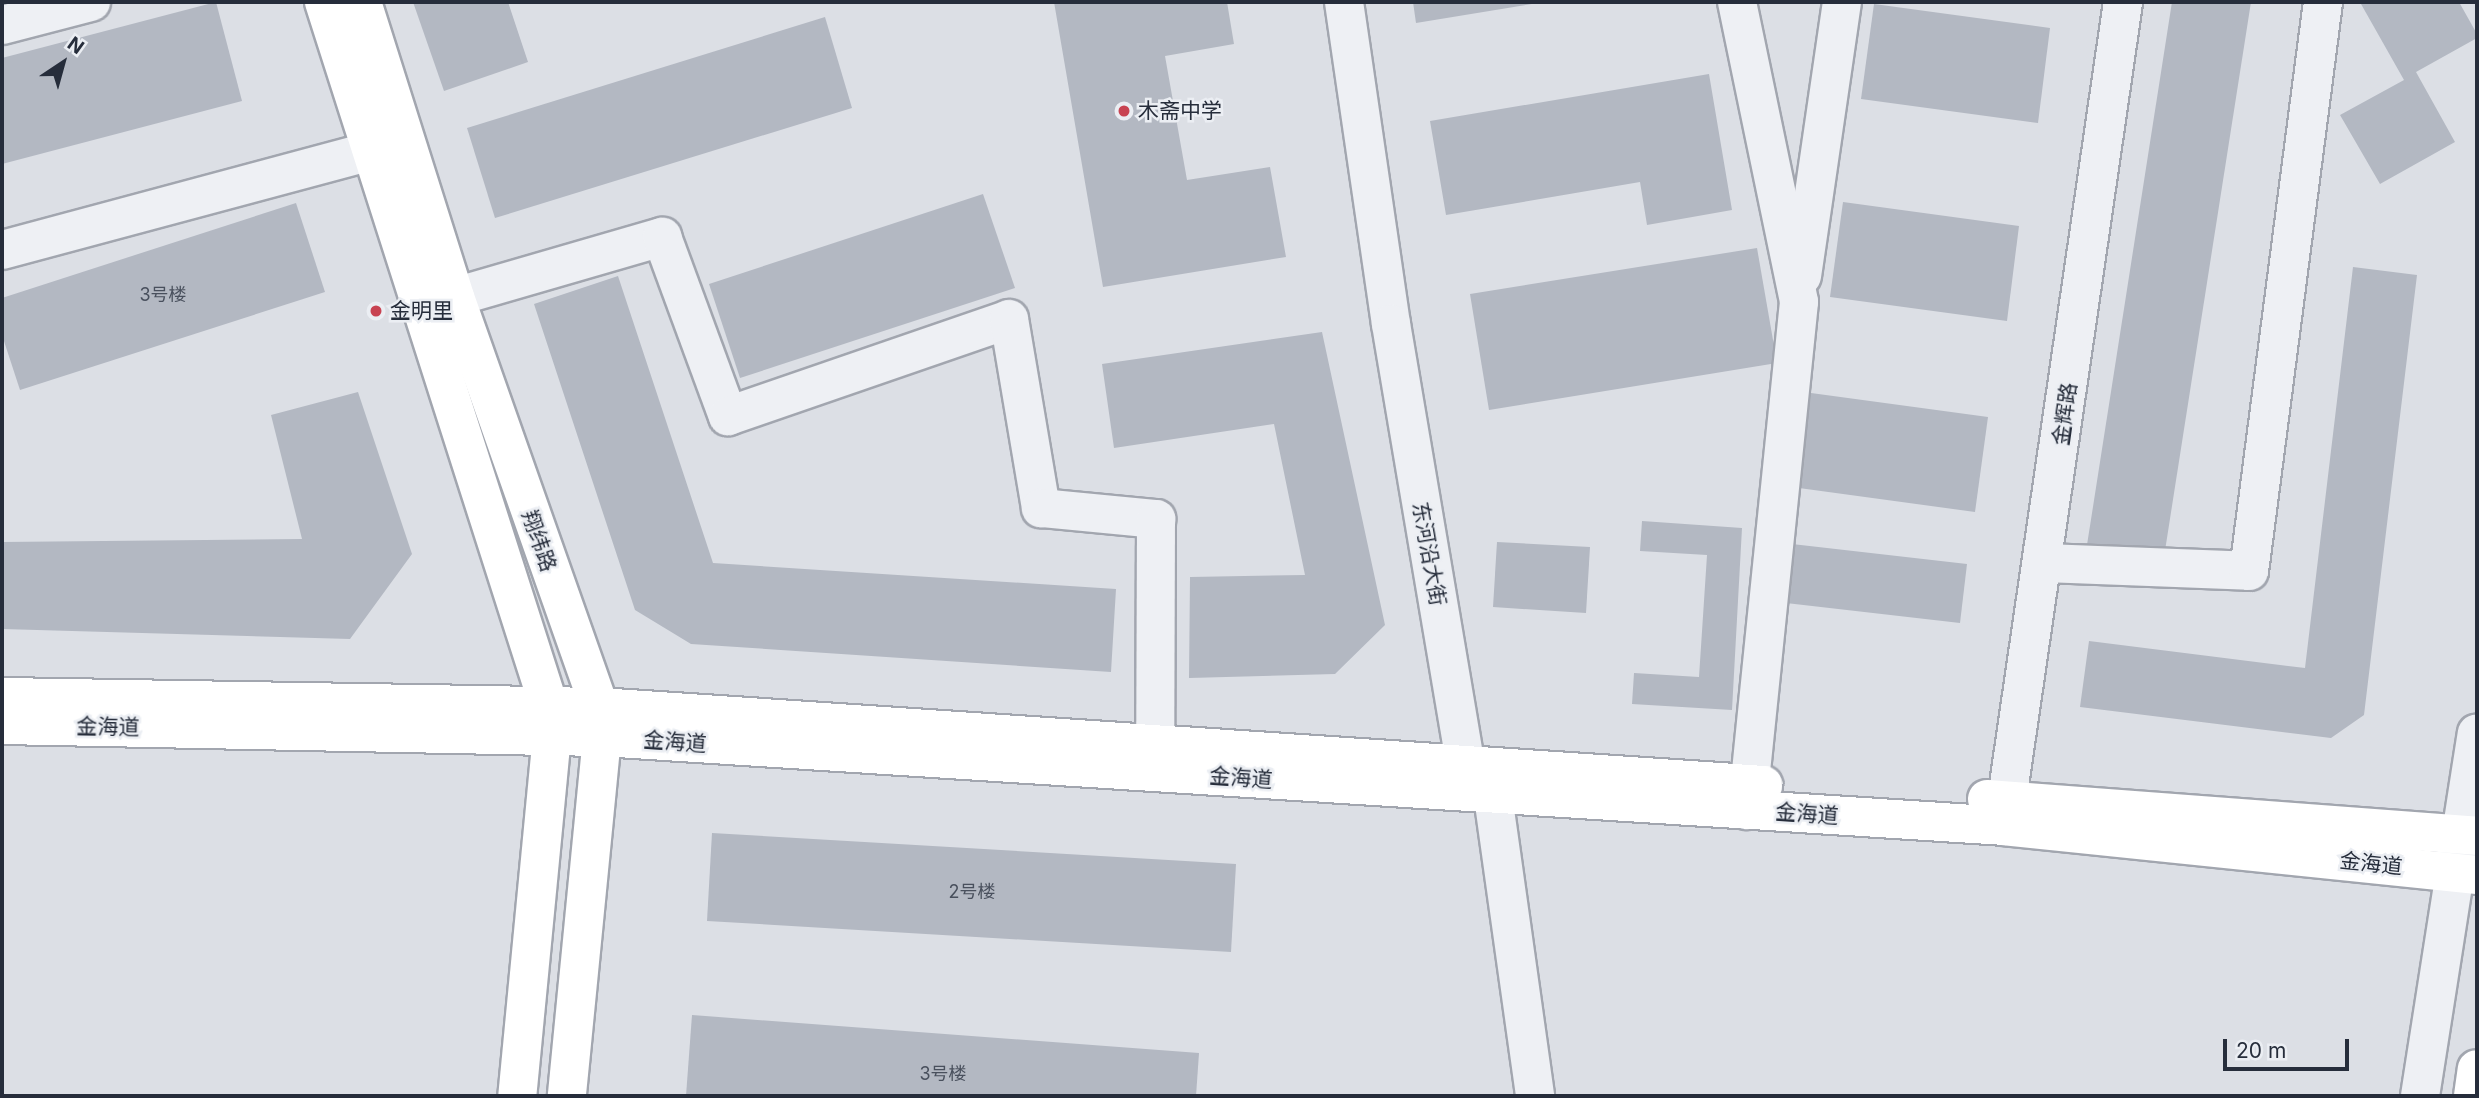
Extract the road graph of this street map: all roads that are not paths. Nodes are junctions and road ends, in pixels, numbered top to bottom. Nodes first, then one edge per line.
1 (91, 2) edge
2 (324, 2) edge
3 (362, 2) edge
4 (1344, 2) edge
5 (1737, 2) edge
6 (1842, 2) edge
7 (2123, 2) edge
8 (2323, 2) edge
9 (2, 25) edge
10 (370, 151) junction
11 (2, 250) edge
12 (455, 297) junction
13 (1798, 302) junction
14 (2044, 563) junction
15 (2, 697) edge
16 (551, 720) junction
17 (600, 722) junction
18 (2, 725) edge
19 (2477, 733) edge
20 (1155, 758) junction
21 (1465, 761) junction
22 (1493, 796) junction
23 (1747, 797) junction
24 (2004, 814) junction
25 (2469, 836) edge
26 (2466, 874) edge
27 (2477, 1069) edge
28 (517, 1096) edge
29 (567, 1096) edge
30 (1535, 1096) edge
31 (2420, 1096) edge
32 (2473, 1096) edge

1 - 9 street
2 - 10 main road, 翔纬路
3 - 12 main road, 翔纬路
4 - 21 street, 东河沿大街
5 - 13 street
6 - 13 street
7 - 14 street, 金辉路
8 - 14 street
10 - 11 street
10 - 16 main road, 翔纬路
12 - 17 main road, 翔纬路
12 - 20 street
13 - 23 street
14 - 24 street, 金辉路
15 - 16 main road
16 - 17 main road, 金海道
16 - 18 main road, 金海道
16 - 28 main road, 翔纬路
17 - 20 main road, 金海道
17 - 29 main road, 翔纬路
19 - 25 street
20 - 21 main road
20 - 22 main road, 金海道
21 - 22 street, 东河沿大街
21 - 23 main road
22 - 23 main road, 金海道
22 - 30 street
23 - 24 main road, 金海道
24 - 25 main road
24 - 26 main road, 金海道
25 - 26 street
26 - 31 street
27 - 32 main road

